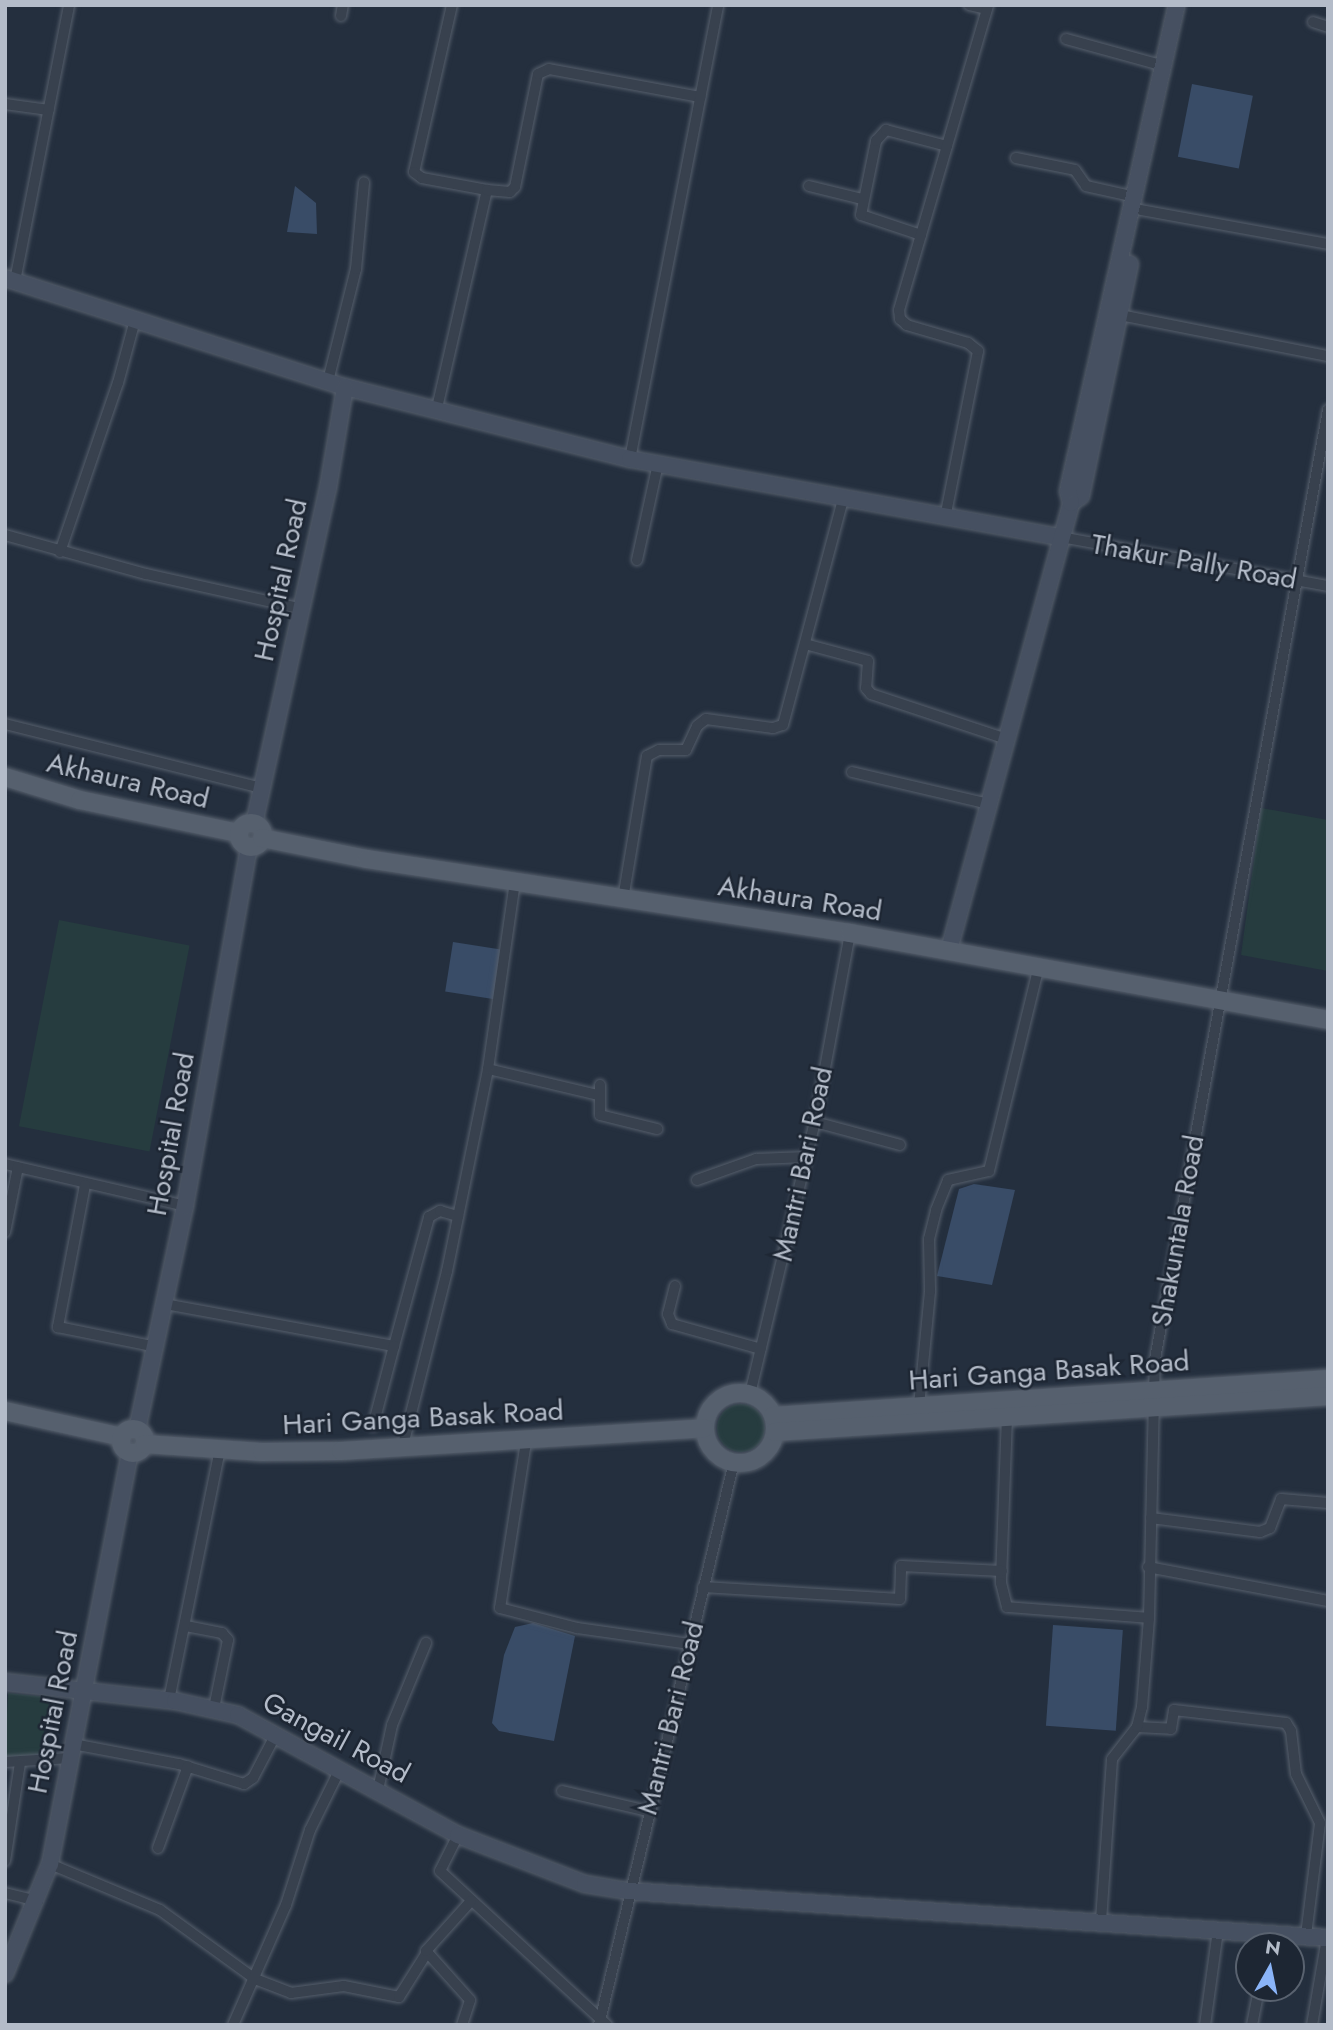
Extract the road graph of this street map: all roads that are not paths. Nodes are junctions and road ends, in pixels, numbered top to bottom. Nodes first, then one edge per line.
1 (69, 5) edge
2 (452, 5) edge
3 (718, 5) edge
4 (969, 5) edge
5 (1177, 5) edge
6 (1185, 5) edge
7 (988, 7) edge
8 (1313, 22) dead end
9 (1328, 27) edge
10 (1066, 39) dead end
11 (1164, 66) junction
12 (700, 96) junction
13 (5, 104) edge
14 (49, 110) junction
15 (947, 146) junction
16 (1016, 158) dead end
17 (364, 182) dead end
18 (809, 186) dead end
19 (487, 190) junction
20 (862, 199) junction
21 (1138, 203) junction
22 (921, 235) junction
23 (1328, 244) edge
24 (10, 280) edge
25 (1120, 315) junction
26 (135, 320) junction
27 (1328, 356) edge
28 (328, 381) junction
29 (345, 387) junction
30 (437, 408) junction
31 (1328, 410) edge
32 (630, 459) junction
33 (658, 464) junction
34 (843, 499) junction
35 (1071, 503) junction
36 (946, 513) junction
37 (5, 535) edge
38 (1061, 537) junction
39 (60, 552) junction
40 (637, 560) dead end
41 (1297, 580) junction
42 (1328, 586) edge
43 (302, 609) junction
44 (805, 644) junction
45 (5, 724) edge
46 (1006, 739) junction
47 (852, 772) dead end
48 (5, 777) edge
49 (262, 788) junction
50 (988, 803) junction
51 (251, 836) junction
52 (515, 881) junction
53 (622, 899) junction
54 (849, 933) junction
55 (949, 950) junction
56 (1039, 966) junction
57 (1219, 1001) junction
58 (1328, 1020) edge
59 (488, 1069) junction
60 (815, 1122) junction
61 (657, 1129) dead end
62 (900, 1145) dead end
63 (807, 1157) junction
64 (5, 1164) edge
65 (18, 1167) junction
66 (697, 1180) dead end
67 (85, 1185) junction
68 (185, 1206) junction
69 (458, 1216) junction
70 (5, 1232) edge
71 (676, 1286) dead end
72 (164, 1304) junction
73 (394, 1346) junction
74 (156, 1347) junction
75 (761, 1349) junction
76 (1328, 1379) edge
77 (750, 1394) junction
78 (1328, 1396) edge
79 (1152, 1398) junction
80 (919, 1406) junction
81 (5, 1411) edge
82 (1007, 1416) junction
83 (774, 1424) junction
84 (373, 1426) dead end
85 (704, 1428) junction
86 (134, 1441) junction
87 (526, 1442) junction
88 (402, 1449) junction
89 (220, 1450) junction
90 (734, 1462) junction
91 (1328, 1503) edge
92 (1151, 1518) junction
93 (1148, 1567) junction
94 (1002, 1571) junction
95 (704, 1587) junction
96 (1328, 1601) edge
97 (1149, 1618) junction
98 (186, 1626) junction
99 (426, 1643) dead end
100 (690, 1644) junction
101 (5, 1682) edge
102 (84, 1692) junction
103 (169, 1700) junction
104 (214, 1708) junction
105 (1137, 1727) junction
106 (276, 1734) junction
107 (72, 1751) junction
108 (5, 1762) edge
109 (20, 1763) junction
110 (188, 1766) junction
111 (340, 1769) junction
112 (378, 1790) junction
113 (562, 1791) dead end
114 (648, 1811) junction
115 (458, 1836) junction
116 (158, 1848) dead end
117 (5, 1861) edge
118 (50, 1864) junction
119 (628, 1891) junction
120 (5, 1893) edge
121 (38, 1901) junction
122 (471, 1901) junction
123 (1101, 1922) junction
124 (1218, 1930) junction
125 (1235, 1933) edge
126 (1306, 1936) joint
127 (1327, 1938) edge
128 (426, 1954) junction
129 (5, 1974) edge
130 (255, 1979) junction
131 (1256, 2002) edge
132 (603, 2023) edge
133 (233, 2025) edge
134 (462, 2025) edge
135 (1205, 2025) edge
136 (1252, 2025) edge
137 (1312, 2025) edge

1 - 14 street
2 - 19 street
3 - 12 street
4 - 7 street
5 - 11 street
6 - 21 street
7 - 15 street
8 - 9 street
10 - 11 street
11 - 21 street
12 - 19 street
12 - 32 street
13 - 14 street
14 - 24 street
15 - 20 street
15 - 22 street
16 - 21 street
17 - 28 street
18 - 20 street
19 - 30 street
20 - 22 street
21 - 23 street
21 - 25 street
21 - 35 street
22 - 36 street
24 - 26 street
25 - 27 street
25 - 35 street
26 - 28 street
26 - 39 street
28 - 29 street
29 - 30 street
29 - 43 street, Hospital Road
30 - 32 street
31 - 41 street, Shakuntala Road
32 - 33 street
33 - 34 street
33 - 40 street
34 - 36 street
34 - 44 street
35 - 38 street
36 - 38 street
37 - 39 street
38 - 41 street, Thakur Pally Road
38 - 46 street
39 - 43 street
41 - 42 street, Thakur Pally Road
41 - 57 street, Shakuntala Road
43 - 49 street, Hospital Road
44 - 46 street
44 - 53 street
45 - 49 street
46 - 50 street
47 - 50 street
48 - 51 main road, Akhaura Road
49 - 51 street, Hospital Road
50 - 55 street
51 - 52 main road, Akhaura Road
51 - 68 street, Hospital Road
52 - 53 main road, Akhaura Road
52 - 59 street
53 - 54 main road, Akhaura Road
54 - 55 main road, Akhaura Road
54 - 60 street, Mantri Bari Road
55 - 56 main road, Akhaura Road
56 - 57 main road, Akhaura Road
56 - 80 street
57 - 58 main road, Akhaura Road
57 - 79 street, Shakuntala Road
59 - 61 street
59 - 69 street
60 - 62 street
60 - 63 street, Mantri Bari Road
63 - 66 street
63 - 75 street, Mantri Bari Road
64 - 65 street
65 - 67 street
65 - 70 street
67 - 68 street
67 - 74 street
68 - 72 street, Hospital Road
69 - 73 street
69 - 88 street
71 - 75 street
72 - 73 street
72 - 74 street, Hospital Road
73 - 84 street
74 - 86 street, Hospital Road
75 - 77 street, Mantri Bari Road
76 - 79 main road, Hari Ganga Basak Road
77 - 83 main road
77 - 85 main road
78 - 79 main road, Hari Ganga Basak Road
79 - 80 main road, Hari Ganga Basak Road
79 - 82 main road, Hari Ganga Basak Road
79 - 92 street, Shakuntala Road
80 - 83 main road, Hari Ganga Basak Road
81 - 86 main road, Hari Ganga Basak Road
82 - 83 main road, Hari Ganga Basak Road
82 - 94 street
83 - 90 main road
85 - 87 main road, Hari Ganga Basak Road
85 - 90 main road
86 - 89 main road, Hari Ganga Basak Road
86 - 102 street, Hospital Road
87 - 88 main road, Hari Ganga Basak Road
87 - 100 street
88 - 89 main road, Hari Ganga Basak Road
89 - 98 street
90 - 95 street, Mantri Bari Road
91 - 92 street
92 - 93 street, Shakuntala Road
93 - 96 street
93 - 97 street, Shakuntala Road
94 - 95 street
94 - 97 street
95 - 100 street, Mantri Bari Road
97 - 105 street, Shakuntala Road
98 - 103 street
98 - 104 street
99 - 112 street
100 - 114 street, Mantri Bari Road
101 - 102 street, Gangail Road
102 - 103 street, Gangail Road
102 - 107 street, Hospital Road
103 - 104 street, Gangail Road
104 - 106 street, Gangail Road
105 - 123 street
105 - 126 street
106 - 110 street
106 - 111 street, Gangail Road
107 - 109 street
107 - 110 street
107 - 118 street, Hospital Road
108 - 109 street
109 - 117 street
110 - 116 street
111 - 112 street, Gangail Road
111 - 130 street
112 - 115 street, Gangail Road
113 - 114 street
114 - 119 street, Mantri Bari Road
115 - 119 street, Gangail Road
115 - 122 street
118 - 121 street, Hospital Road
118 - 130 street
119 - 123 street, Gangail Road
119 - 132 street, Mantri Bari Road
120 - 121 street
121 - 129 street, Hospital Road
122 - 128 street
122 - 132 street
123 - 124 street, Gangail Road
124 - 125 street, Gangail Road
124 - 135 street
126 - 127 street, Gangail Road
127 - 137 street
128 - 130 street
128 - 134 street
130 - 133 street
131 - 136 street

